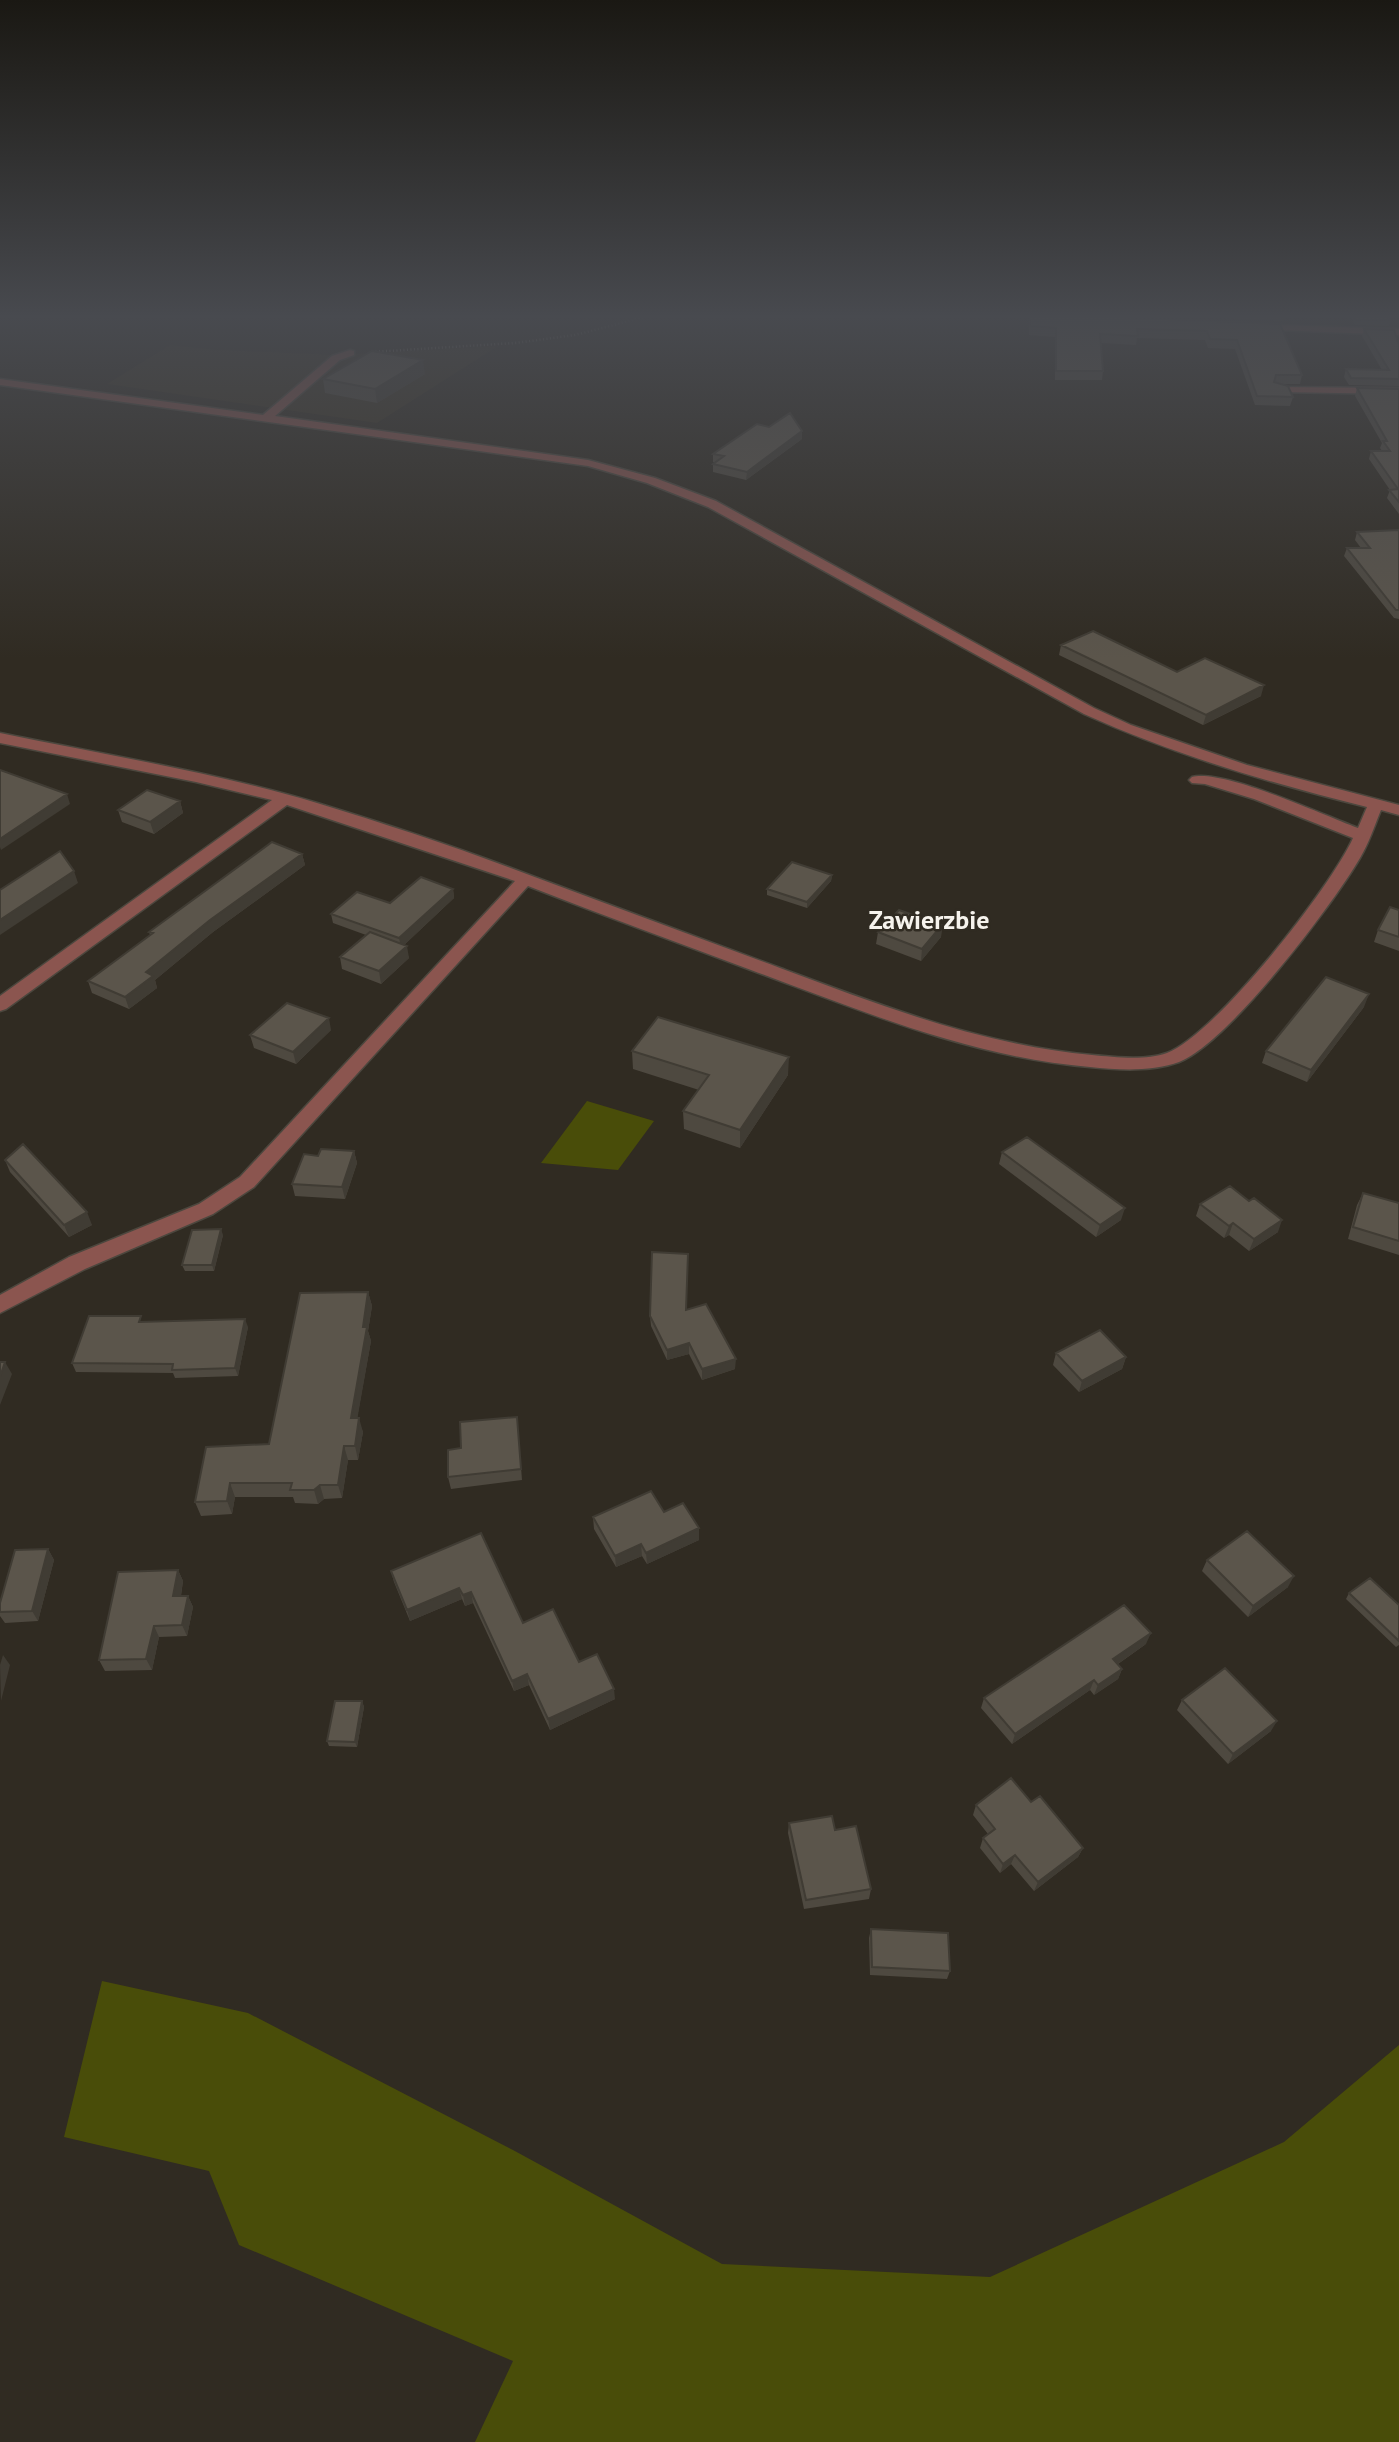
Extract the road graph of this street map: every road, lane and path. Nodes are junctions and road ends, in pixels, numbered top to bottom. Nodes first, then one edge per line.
1 (353, 431) edge
2 (0, 738) edge
3 (1197, 780) dead end
4 (284, 799) junction
5 (1376, 804) junction
6 (1399, 810) edge
7 (1363, 836) junction
8 (526, 879) junction
9 (0, 1005) edge
10 (0, 1305) edge

1 - 5 street
2 - 4 street
3 - 7 street
4 - 8 street
4 - 9 street
5 - 6 street
5 - 7 street
7 - 8 street
8 - 10 street

